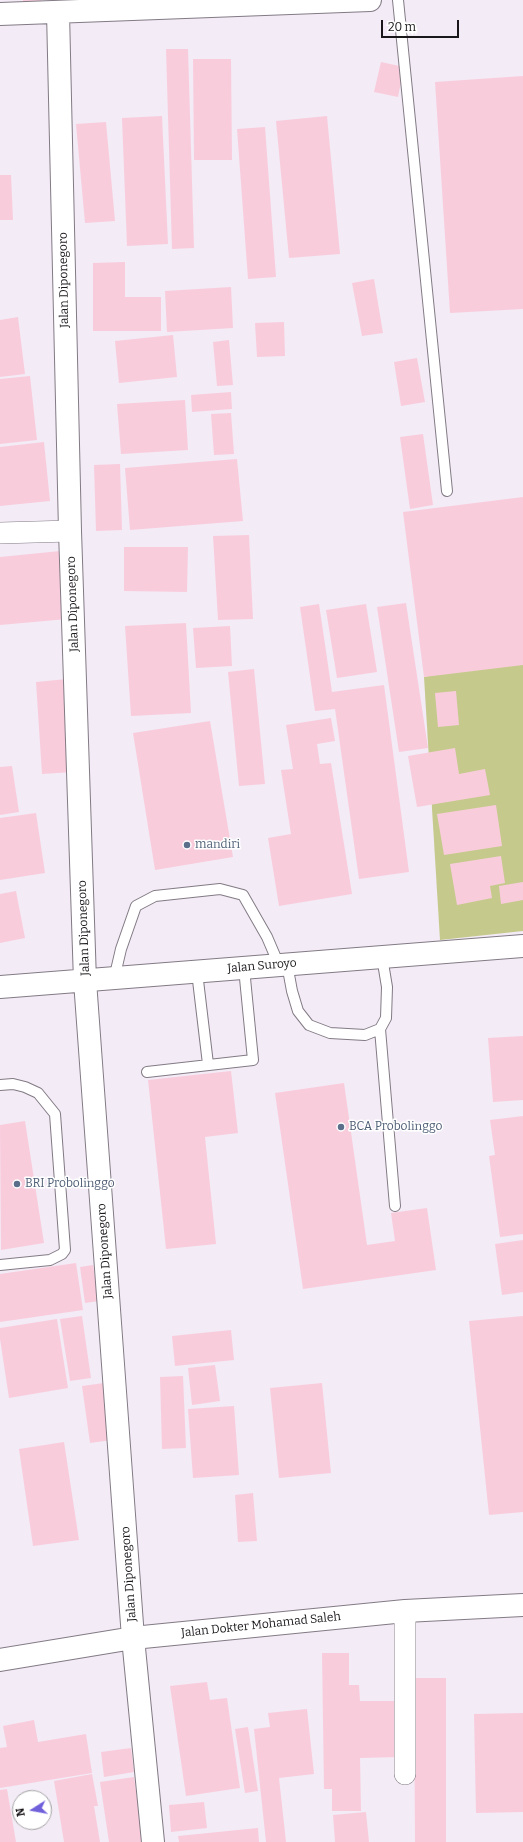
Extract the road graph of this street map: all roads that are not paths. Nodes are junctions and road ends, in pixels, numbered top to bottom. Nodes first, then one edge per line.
1 (370, 0) edge
2 (398, 0) edge
3 (58, 12) junction
4 (0, 14) edge
5 (447, 490) dead end
6 (70, 531) junction
7 (0, 533) edge
8 (523, 946) edge
9 (382, 957) junction
10 (283, 965) junction
11 (244, 968) junction
12 (197, 972) junction
13 (114, 978) junction
14 (85, 981) junction
15 (0, 987) edge
16 (380, 1029) junction
17 (208, 1064) junction
18 (147, 1072) dead end
19 (0, 1084) edge
20 (396, 1206) dead end
21 (0, 1265) edge
22 (523, 1605) edge
23 (405, 1611) junction
24 (133, 1638) junction
25 (0, 1660) edge
26 (405, 1774) dead end
27 (153, 1842) edge

1 - 3 street
2 - 5 lane
3 - 4 street
3 - 6 street, Jalan Diponegoro
6 - 7 street
6 - 14 street, Jalan Diponegoro
8 - 9 street, Jalan Suroyo
9 - 10 street, Jalan Suroyo
9 - 16 lane
10 - 11 street, Jalan Suroyo
10 - 13 lane
10 - 16 lane
11 - 12 street, Jalan Suroyo
11 - 17 lane
12 - 13 street, Jalan Suroyo
12 - 17 lane
13 - 14 street, Jalan Suroyo
14 - 15 street, Jalan Suroyo
14 - 24 street, Jalan Diponegoro
16 - 20 lane
17 - 18 lane
19 - 21 lane
22 - 23 street, Jalan Dokter Mohamad Saleh
23 - 24 street, Jalan Dokter Mohamad Saleh
23 - 26 street
24 - 25 street, Jalan Dokter Mohamad Saleh
24 - 27 street, Jalan Diponegoro

